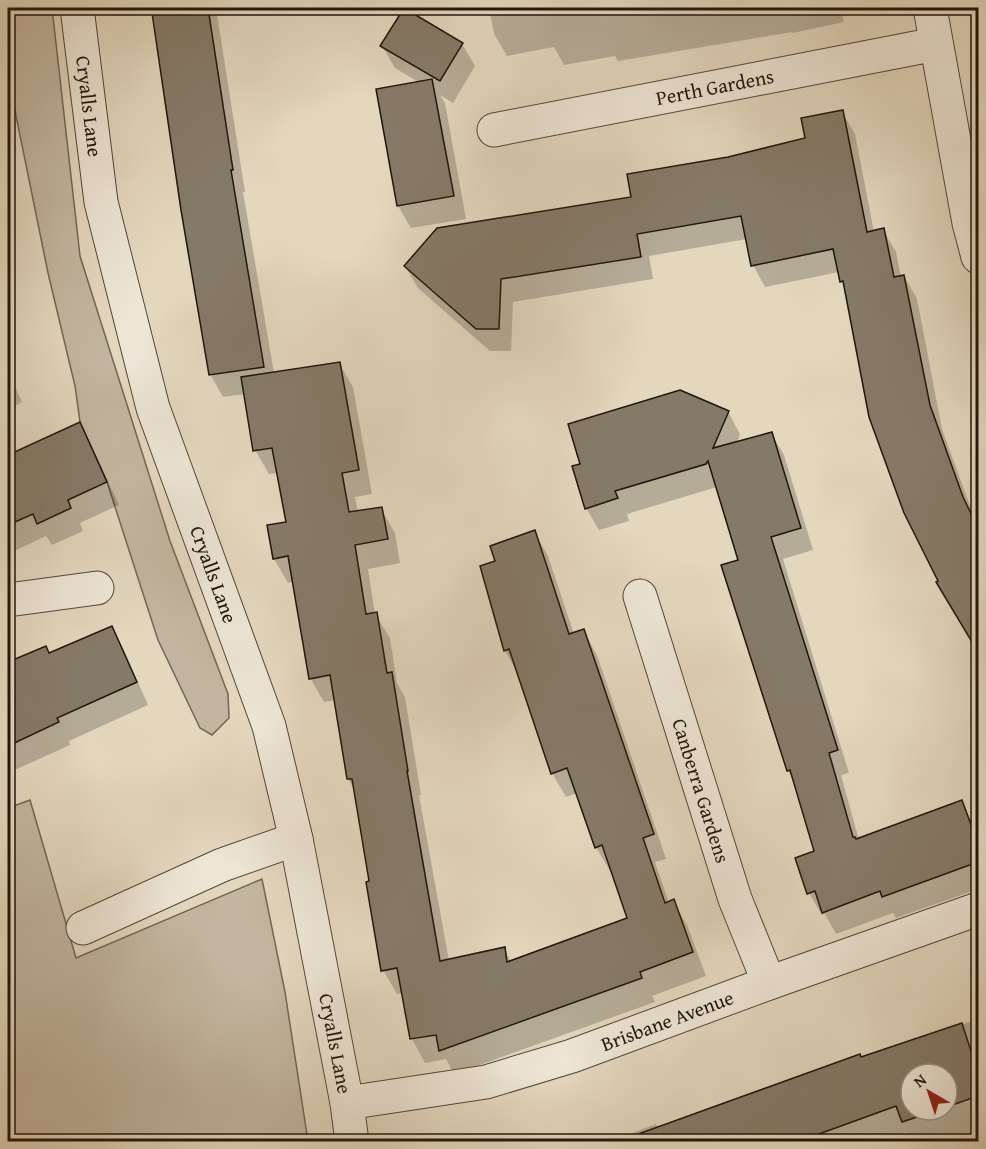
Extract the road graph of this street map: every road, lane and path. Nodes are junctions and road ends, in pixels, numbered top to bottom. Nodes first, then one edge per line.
1 (76, 8) edge
2 (930, 8) edge
3 (936, 44) junction
4 (494, 130) dead end
5 (978, 257) edge
6 (97, 588) dead end
7 (640, 596) dead end
8 (8, 600) edge
9 (296, 839) junction
10 (978, 909) edge
11 (83, 928) dead end
12 (769, 982) junction
13 (347, 1103) junction
14 (352, 1142) edge

1 - 9 street, Cryalls Lane
2 - 3 street
3 - 4 street, Perth Gardens
3 - 5 street
6 - 8 street
7 - 12 street, Canberra Gardens
9 - 11 street
9 - 13 street, Cryalls Lane
10 - 12 street, Brisbane Avenue
12 - 13 street, Brisbane Avenue
13 - 14 street, Cryalls Lane

